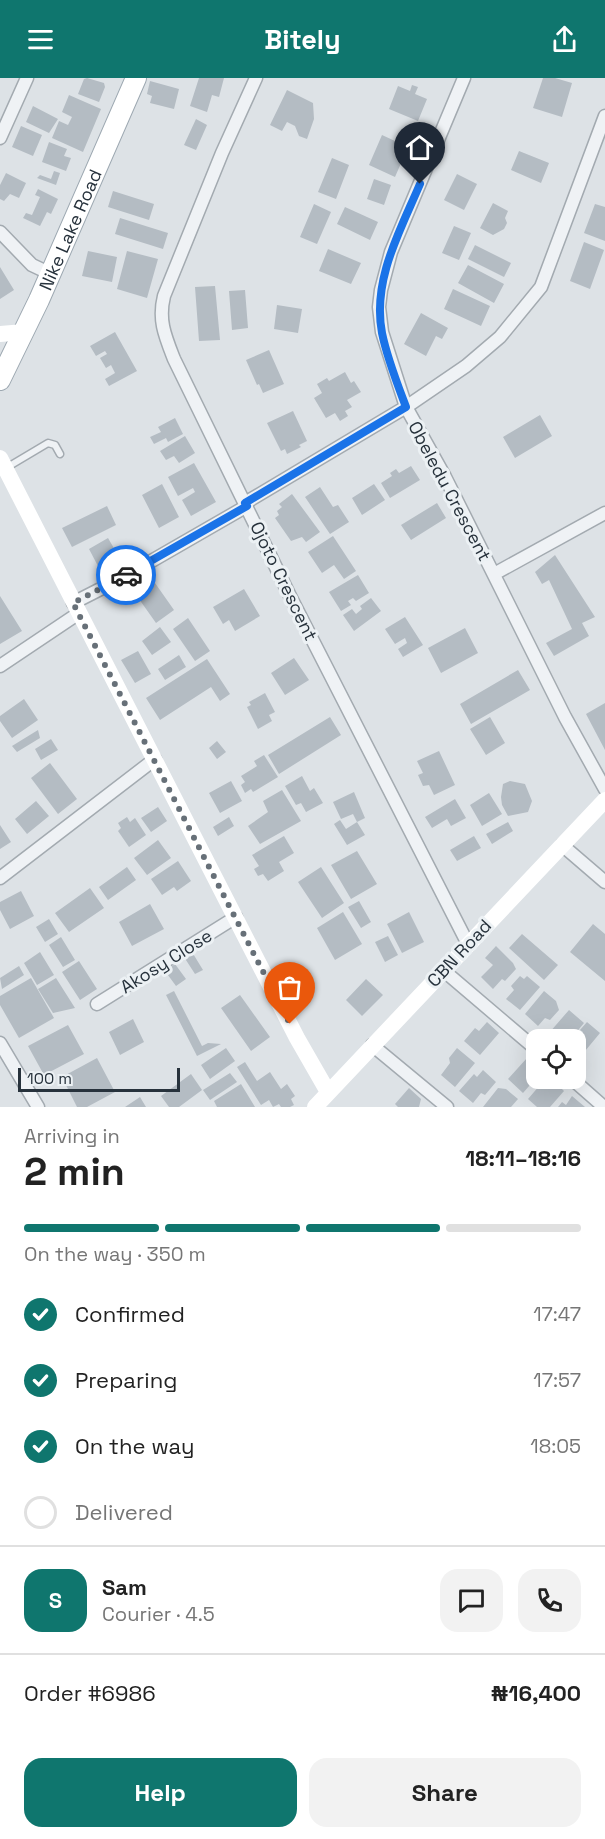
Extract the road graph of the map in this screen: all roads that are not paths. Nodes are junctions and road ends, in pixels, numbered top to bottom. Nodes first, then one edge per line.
1 (27, 78) edge
2 (136, 78) edge
3 (256, 78) edge
4 (464, 78) edge
5 (605, 116) edge
6 (0, 138) edge
7 (0, 232) edge
8 (51, 274) junction
9 (24, 332) junction
10 (0, 334) edge
11 (2, 367) edge
12 (406, 407) junction
13 (60, 454) dead end
14 (3, 463) edge
15 (246, 505) junction
16 (605, 513) edge
17 (494, 574) junction
18 (76, 608) junction
19 (0, 666) edge
20 (155, 759) junction
21 (605, 789) edge
22 (605, 800) edge
23 (562, 845) junction
24 (0, 878) edge
25 (605, 882) edge
26 (236, 917) junction
27 (468, 944) junction
28 (443, 970) junction
29 (97, 1004) dead end
30 (526, 1041) edge
31 (0, 1043) edge
32 (372, 1045) junction
33 (584, 1089) edge
34 (328, 1092) junction
35 (38, 1107) edge
36 (315, 1107) edge
37 (447, 1107) edge
38 (604, 1107) edge

1 - 6 street
2 - 8 main road, Nike Lake Road
3 - 15 street, Ojoto Crescent
4 - 12 street, Obeledu Crescent
5 - 12 street
7 - 8 street
8 - 9 main road, Nike Lake Road
9 - 10 main road
9 - 11 main road, Nike Lake Road
12 - 15 street
12 - 17 street, Obeledu Crescent
13 - 14 lane
14 - 18 main road
15 - 18 street
15 - 27 street, Ojoto Crescent
16 - 17 street
17 - 21 street, Obeledu Crescent
18 - 19 street
18 - 20 main road
20 - 24 street
20 - 26 main road
22 - 23 main road, CBN Road
23 - 25 street
23 - 27 main road, CBN Road
26 - 29 street, Akosy Close
26 - 34 main road
27 - 28 main road, CBN Road
28 - 30 street
28 - 32 main road, CBN Road
31 - 35 street
32 - 34 main road, CBN Road
32 - 37 street
33 - 38 street
34 - 36 main road, CBN Road

